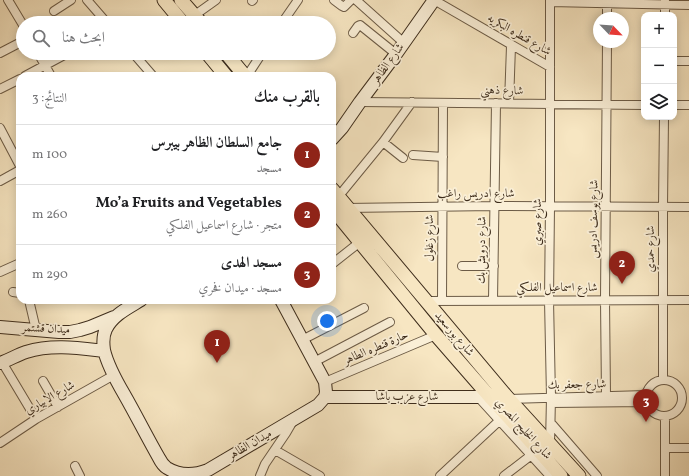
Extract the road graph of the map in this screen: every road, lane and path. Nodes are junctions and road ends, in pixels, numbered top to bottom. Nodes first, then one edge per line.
1 (8, 0) edge
2 (71, 0) edge
3 (87, 0) edge
4 (164, 0) edge
5 (181, 0) edge
6 (216, 0) edge
7 (298, 0) edge
8 (334, 0) edge
9 (351, 0) edge
10 (356, 0) edge
11 (434, 0) edge
12 (550, 1) edge
13 (596, 2) edge
14 (665, 2) edge
15 (607, 3) junction
16 (689, 5) edge
17 (54, 11) dead end
18 (607, 12) edge
19 (18, 16) edge
20 (101, 16) edge
21 (177, 16) edge
22 (195, 16) edge
23 (201, 16) edge
24 (287, 16) edge
25 (353, 33) dead end
26 (404, 43) junction
27 (16, 45) edge
28 (511, 46) junction
29 (607, 48) edge
30 (0, 53) edge
31 (396, 54) junction
32 (42, 60) edge
33 (55, 60) edge
34 (139, 60) edge
35 (213, 60) edge
36 (232, 60) edge
37 (257, 60) edge
38 (677, 60) edge
39 (689, 61) edge
40 (45, 65) junction
41 (550, 67) junction
42 (32, 72) edge
43 (49, 72) edge
44 (150, 72) edge
45 (223, 72) edge
46 (243, 72) edge
47 (249, 72) edge
48 (16, 81) edge
49 (0, 89) edge
50 (360, 102) junction
51 (412, 102) junction
52 (443, 102) junction
53 (496, 103) junction
54 (509, 103) junction
55 (550, 104) junction
56 (607, 104) junction
57 (641, 105) edge
58 (677, 105) edge
59 (689, 105) edge
60 (664, 120) edge
61 (0, 128) edge
62 (342, 128) junction
63 (336, 133) edge
64 (336, 135) edge
65 (383, 142) junction
66 (413, 155) dead end
67 (443, 157) junction
68 (16, 158) edge
69 (403, 158) dead end
70 (16, 172) edge
71 (0, 181) edge
72 (336, 203) edge
73 (494, 206) junction
74 (550, 206) junction
75 (606, 206) junction
76 (663, 206) junction
77 (443, 207) junction
78 (689, 207) edge
79 (360, 242) junction
80 (336, 261) edge
81 (16, 266) edge
82 (462, 266) dead end
83 (494, 266) junction
84 (0, 272) edge
85 (493, 300) junction
86 (549, 300) junction
87 (605, 300) junction
88 (663, 300) junction
89 (689, 300) edge
90 (426, 301) junction
91 (442, 301) junction
92 (30, 304) edge
93 (135, 304) edge
94 (283, 304) edge
95 (364, 308) dead end
96 (114, 317) junction
97 (390, 322) dead end
98 (0, 326) edge
99 (36, 330) junction
100 (436, 335) junction
101 (302, 340) junction
102 (104, 351) junction
103 (314, 362) junction
104 (1, 363) edge
105 (114, 375) junction
106 (663, 380) junction
107 (43, 381) dead end
108 (325, 382) junction
109 (686, 395) edge
110 (606, 396) junction
111 (324, 397) junction
112 (484, 397) junction
113 (509, 399) junction
114 (646, 399) junction
115 (551, 400) junction
116 (58, 407) junction
117 (665, 417) junction
118 (36, 419) junction
119 (293, 420) junction
120 (500, 420) junction
121 (551, 423) junction
122 (0, 443) edge
123 (550, 444) junction
124 (665, 448) junction
125 (689, 448) edge
126 (275, 450) junction
127 (535, 452) junction
128 (74, 466) dead end
129 (203, 473) edge
130 (263, 474) edge
131 (80, 476) edge
132 (320, 476) edge
133 (440, 476) edge
134 (504, 476) edge
135 (550, 476) edge
136 (561, 476) edge
137 (579, 476) edge
138 (597, 476) edge
139 (665, 476) edge

1 - 19 street
2 - 17 street
3 - 20 street
4 - 21 main road
5 - 22 main road
6 - 23 street
7 - 24 street
8 - 9 street
10 - 26 street
11 - 26 main road, شارع الظاهر
11 - 28 street, شارع قنطره البكريه
12 - 13 street
12 - 41 street, شارع صبري
13 - 15 street
14 - 15 street
14 - 16 street
15 - 18 street
25 - 31 street
26 - 31 main road, شارع الظاهر
27 - 30 street
28 - 41 street, شارع قنطره البكريه
28 - 54 street
29 - 56 street, شارع يوسف ادريس
31 - 50 main road, شارع الظاهر
32 - 40 street
33 - 40 street
34 - 44 street
35 - 45 main road
36 - 46 main road
37 - 47 street
38 - 39 street
40 - 42 street
40 - 43 street
41 - 55 street, شارع صبري
48 - 49 street
50 - 51 street, شارع ذهني
50 - 62 main road, شارع الظاهر
51 - 52 street, شارع ذهني
51 - 65 street
52 - 53 street, شارع ذهني
52 - 67 street, شارع زغلول
53 - 54 street, شارع ذهني
53 - 73 street, شارع درويش بك
54 - 55 street, شارع ذهني
55 - 56 street, شارع ذهني
55 - 74 street, شارع صبري
56 - 57 street, شارع ذهني
56 - 75 street, شارع يوسف ادريس
58 - 59 street
60 - 76 street, شارع حمدي
61 - 68 street
62 - 63 main road, شارع الظاهر
62 - 64 main road, شارع الظاهر
65 - 69 street
65 - 72 street
66 - 67 street
67 - 77 street, شارع زغلول
70 - 71 street
72 - 77 street, شارع ادريس راغب
72 - 79 main road, شارع بورسعيد
72 - 90 main road, شارع بورسعيد
73 - 74 street, شارع ادريس راغب
73 - 77 street, شارع ادريس راغب
73 - 83 street, شارع درويش بك
74 - 75 street, شارع ادريس راغب
74 - 86 street, شارع صبري
75 - 76 street, شارع ادريس راغب
75 - 87 street, شارع يوسف ادريس
76 - 78 street, شارع ادريس راغب
76 - 88 street, شارع حمدي
77 - 91 street, شارع زغلول
79 - 80 street
79 - 100 main road, شارع بورسعيد
81 - 84 street
82 - 83 street
83 - 85 street, شارع درويش بك
85 - 86 street, شارع اسماعيل الفلكي
85 - 91 street, شارع اسماعيل الفلكي
86 - 87 street, شارع اسماعيل الفلكي
86 - 115 street, شارع صبري
87 - 88 street, شارع اسماعيل الفلكي
87 - 110 street, شارع يوسف ادريس
88 - 89 street, شارع اسماعيل الفلكي
88 - 106 street, شارع حمدي
90 - 91 street, شارع اسماعيل الفلكي
90 - 113 main road, شارع بورسعيد
92 - 99 street
93 - 96 main road, ميدان الظاهر
94 - 101 main road
95 - 101 street
96 - 99 main road, ميدان قشتمر
96 - 102 main road, ميدان الظاهر
97 - 103 street
98 - 99 main road, ميدان قشتمر
100 - 108 street, حارة قنطره الطاهر
100 - 112 main road, شارع بورسعيد
101 - 103 main road
102 - 104 main road, ميدان قشتمر
102 - 105 main road, ميدان الظاهر
103 - 108 main road
104 - 118 street
105 - 116 street, شارع الابياري
105 - 129 main road, ميدان الظاهر
106 - 109 street
106 - 114 street
107 - 116 street
108 - 111 main road
109 - 117 street
110 - 114 street, شارع جعفر بك
110 - 115 street, شارع جعفر بك
111 - 112 main road, شارع عزب باشا
111 - 119 main road, ميدان الظاهر
112 - 120 street, شارع الخليج المصري
112 - 127 main road, شارع بورسعيد
113 - 115 street, شارع جعفر بك
113 - 123 main road, شارع بورسعيد
114 - 115 street, شارع جعفر بك
114 - 117 street
115 - 121 street, شارع صبري
116 - 118 street, شارع الابياري
117 - 124 street
118 - 122 street, شارع الابياري
119 - 126 street
119 - 129 main road, ميدان الظاهر
120 - 127 street, شارع الخليج المصري
120 - 133 street
121 - 123 street, شارع صبري
121 - 138 street, شارع الخليج المصري
123 - 137 main road, شارع بورسعيد
124 - 125 street
124 - 139 street
126 - 130 street
126 - 132 street
127 - 134 street
127 - 135 street, شارع الخليج المصري
127 - 136 main road, شارع بورسعيد
128 - 131 street

